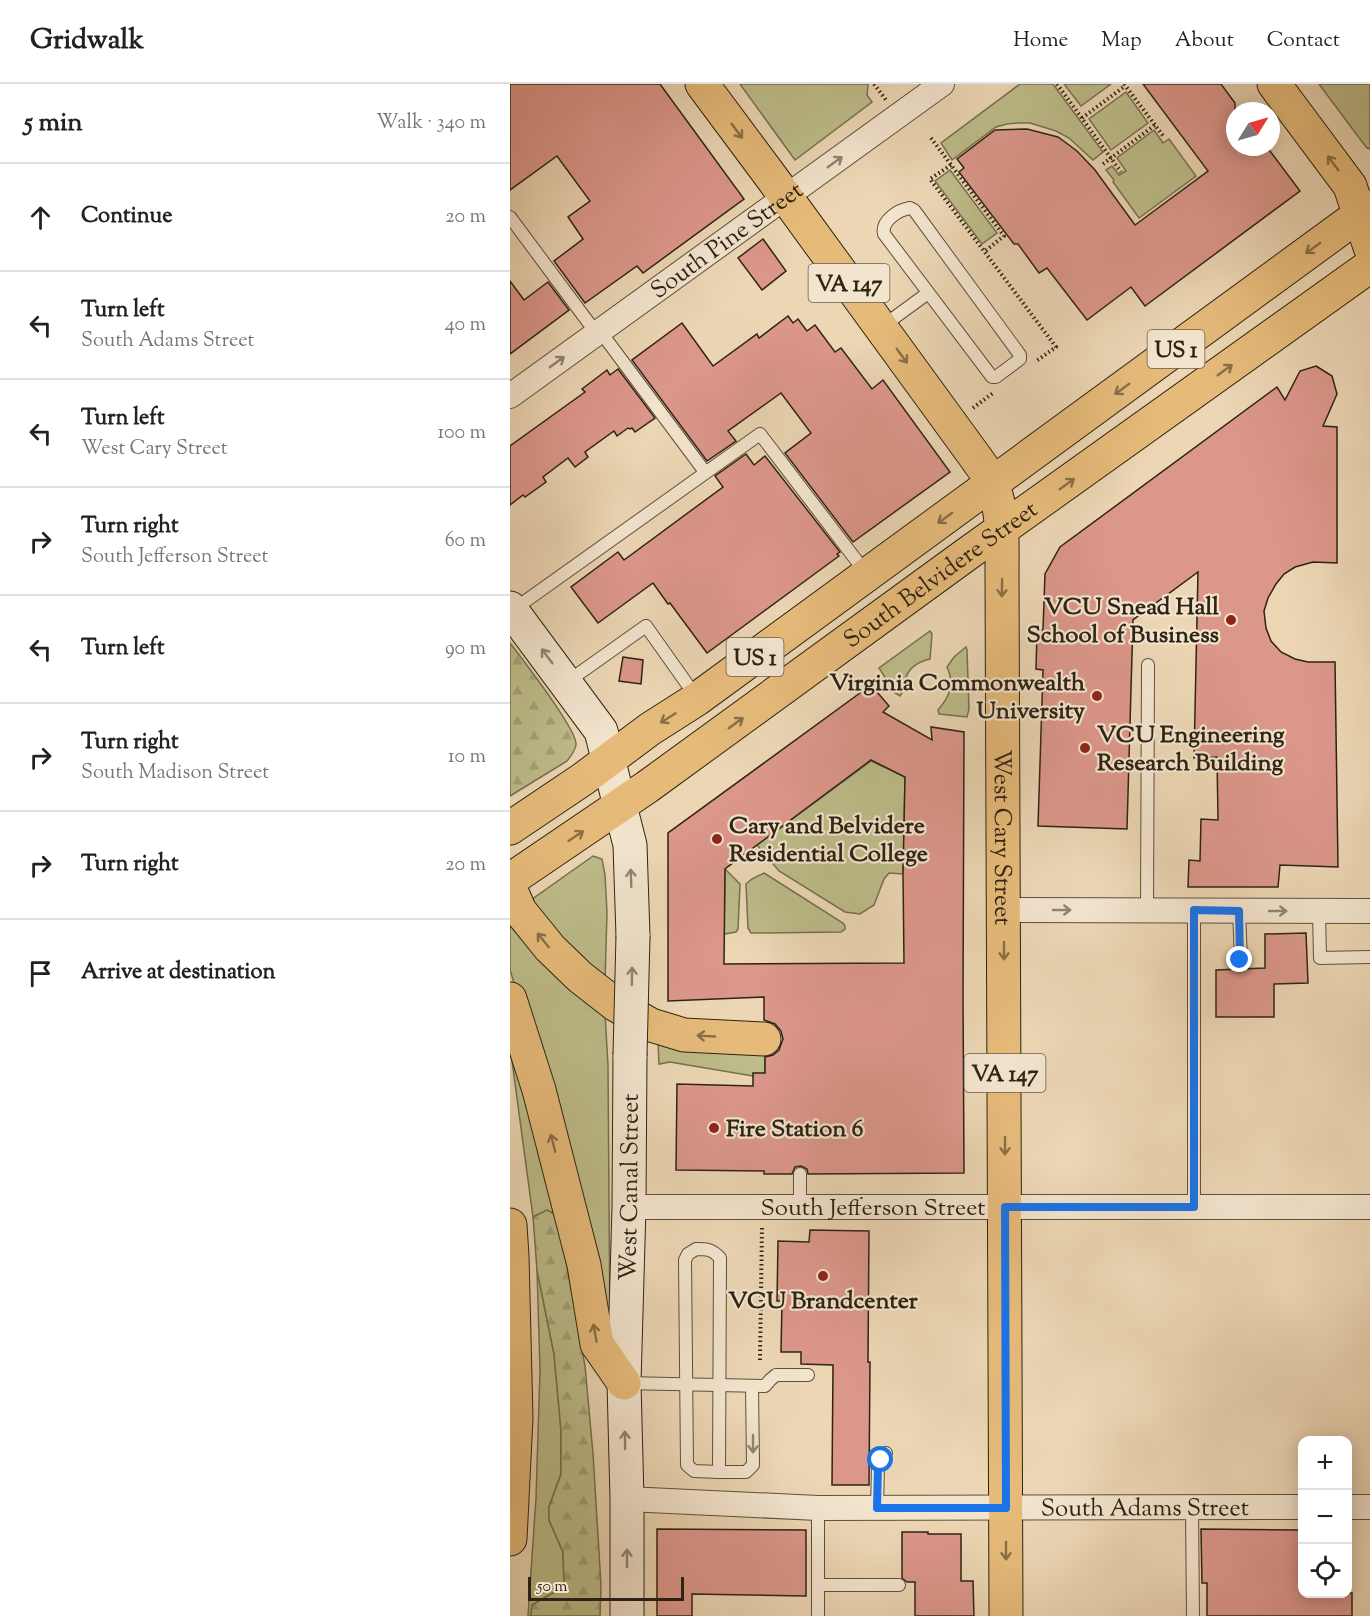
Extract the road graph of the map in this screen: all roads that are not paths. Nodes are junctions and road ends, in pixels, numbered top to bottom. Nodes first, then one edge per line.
1 (702, 84) edge
2 (942, 84) edge
3 (1274, 84) edge
4 (786, 197) junction
5 (1365, 211) edge
6 (510, 217) edge
7 (1370, 247) edge
8 (1370, 266) edge
9 (928, 293) junction
10 (881, 328) junction
11 (599, 332) junction
12 (510, 396) edge
13 (705, 472) junction
14 (993, 484) junction
15 (1002, 530) junction
16 (867, 575) junction
17 (511, 609) edge
18 (1148, 665) dead end
19 (566, 682) junction
20 (697, 699) junction
21 (608, 760) junction
22 (620, 806) junction
23 (512, 826) edge
24 (517, 878) edge
25 (1004, 910) junction
26 (1147, 910) junction
27 (1194, 910) junction
28 (1239, 911) junction
29 (1319, 911) junction
30 (1370, 911) edge
31 (1370, 957) edge
32 (1240, 960) dead end
33 (510, 999) edge
34 (764, 1039) dead end
35 (800, 1174) dead end
36 (630, 1207) junction
37 (800, 1207) junction
38 (1005, 1207) junction
39 (1194, 1207) junction
40 (1370, 1207) edge
41 (510, 1225) edge
42 (808, 1375) dead end
43 (624, 1383) junction
44 (687, 1384) junction
45 (719, 1385) junction
46 (752, 1386) junction
47 (886, 1454) dead end
48 (719, 1472) junction
49 (627, 1498) junction
50 (1192, 1506) junction
51 (1298, 1507) edge
52 (1370, 1507) edge
53 (818, 1508) junction
54 (877, 1508) junction
55 (1006, 1508) junction
56 (1352, 1508) edge
57 (510, 1539) edge
58 (818, 1585) junction
59 (899, 1585) dead end
60 (627, 1616) edge
61 (818, 1616) edge
62 (1006, 1616) edge
63 (1193, 1616) edge

1 -> 4 main road, West Cary Street / VA 147
4 -> 2 street, South Pine Street
5 -> 3 main road
4 - 10 main road, West Cary Street / VA 147
4 - 11 street, South Pine Street
5 - 7 main road
5 -> 14 main road, South Belvidere Street / US 1
6 - 11 lane
15 -> 8 main road, South Belvidere Street / US 1
9 - 9 lane
9 - 10 lane
10 -> 14 main road, West Cary Street / VA 147
12 -> 11 street, South Pine Street
11 - 13 lane
13 - 16 lane
13 - 17 lane
14 - 15 main road, West Cary Street / VA 147
14 -> 16 main road, South Belvidere Street / US 1
22 -> 15 main road, South Belvidere Street / US 1
15 -> 25 main road, West Cary Street / VA 147
16 - 20 main road, South Belvidere Street / US 1
19 -> 17 main road, West Canal Street
18 - 26 lane
19 - 20 lane
19 - 21 main road, West Canal Street
20 -> 21 main road, South Belvidere Street / US 1
21 - 22 main road, West Canal Street
21 - 23 main road, South Belvidere Street / US 1
24 -> 22 main road, South Belvidere Street / US 1
36 -> 22 main road, West Canal Street, bridge
34 -> 24 main road
25 -> 26 street
25 -> 38 main road, West Cary Street / VA 147
26 - 27 street
27 - 28 street
27 - 39 lane
28 -> 29 street
28 - 32 lane
29 - 30 street
29 - 31 lane
43 -> 33 main road
35 - 37 lane
36 - 37 street, South Jefferson Street
36 - 43 main road, West Canal Street
37 - 38 street, South Jefferson Street
38 - 39 street, South Jefferson Street
38 - 55 main road, West Cary Street / VA 147
39 - 40 street, South Jefferson Street
41 - 57 main road
42 - 46 lane
43 - 44 lane
49 -> 43 main road, West Canal Street
44 - 45 lane
44 - 45 lane
44 - 48 lane
45 - 46 lane
45 - 48 lane
46 -> 48 lane
47 - 54 lane
49 - 53 street, South Adams Street
60 -> 49 main road, West Canal Street
50 - 51 street, South Adams Street
50 - 55 street, South Adams Street
50 - 63 lane
52 - 56 street
53 - 54 street, South Adams Street
53 - 58 lane
54 - 55 street, South Adams Street
55 -> 62 main road, West Cary Street / VA 147
58 - 59 lane
58 - 61 lane

